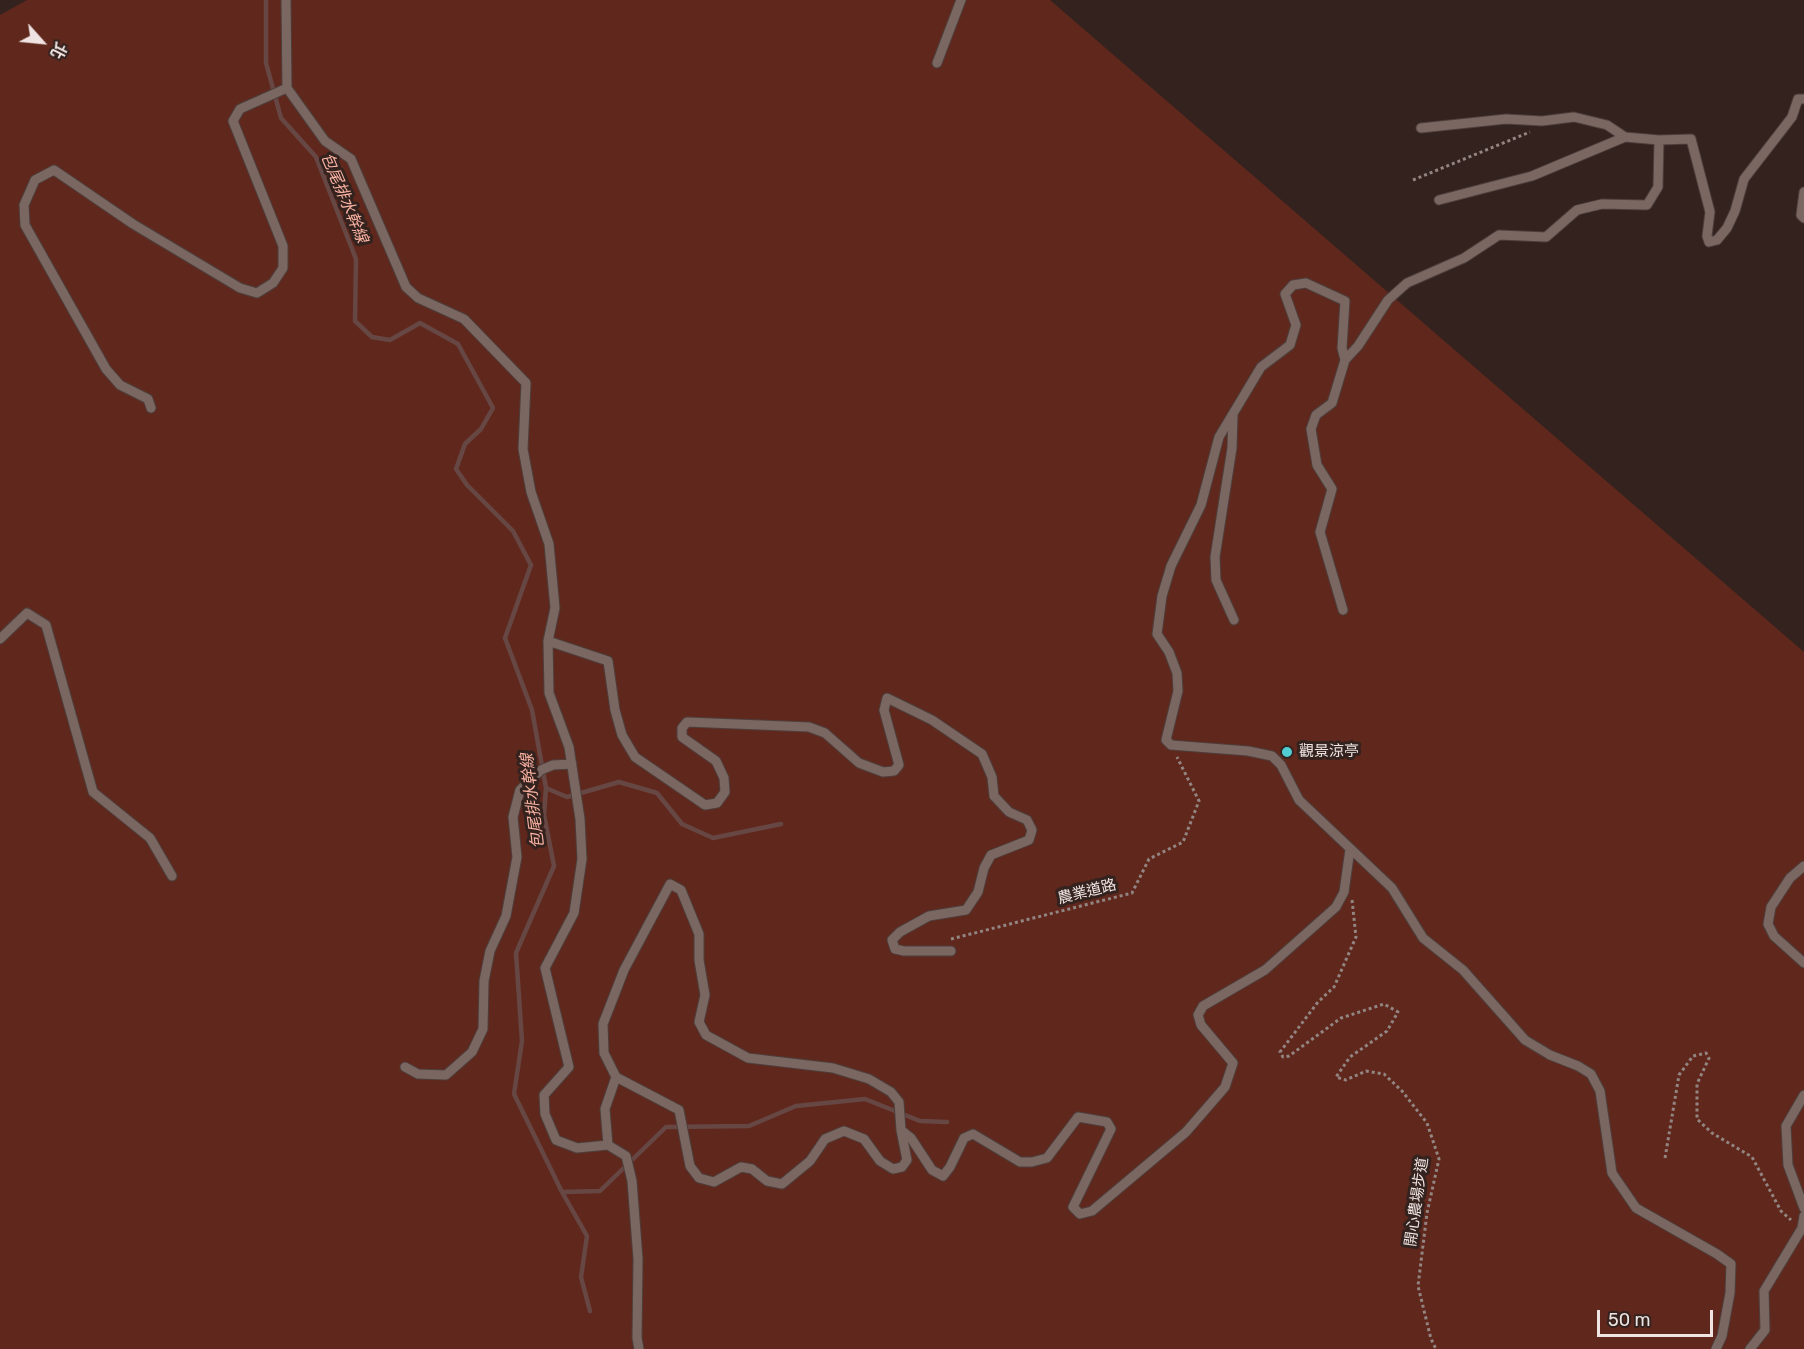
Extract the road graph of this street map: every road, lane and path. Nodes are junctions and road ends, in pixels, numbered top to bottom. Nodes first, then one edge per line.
1 (286, 0) edge
2 (961, 0) edge
3 (937, 63) dead end
4 (287, 88) junction
5 (1804, 99) edge
6 (1542, 120) junction
7 (1421, 128) dead end
8 (1625, 137) junction
9 (1659, 140) junction
10 (1413, 180) dead end
11 (1804, 192) edge
12 (1439, 200) dead end
13 (1804, 218) edge
14 (1345, 360) junction
15 (151, 408) dead end
16 (1233, 413) junction
17 (1343, 610) dead end
18 (1234, 620) dead end
19 (0, 639) edge
20 (548, 641) junction
21 (1171, 745) junction
22 (572, 764) junction
23 (1350, 849) junction
24 (1804, 866) edge
25 (172, 876) dead end
26 (1344, 892) junction
27 (950, 939) dead end
28 (951, 951) dead end
29 (1804, 963) edge
30 (405, 1067) dead end
31 (616, 1077) junction
32 (1804, 1095) edge
33 (901, 1130) junction
34 (608, 1145) junction
35 (1665, 1158) dead end
36 (1804, 1208) edge
37 (1804, 1216) edge
38 (1802, 1228) junction
39 (639, 1349) edge
40 (1436, 1349) edge
41 (1716, 1349) edge
42 (1750, 1349) edge

1 - 4 lane
2 - 3 lane
4 - 15 lane
4 - 20 lane
5 - 9 lane
6 - 7 lane
6 - 8 lane
6 - 10 path
8 - 9 lane
8 - 12 lane
9 - 14 lane
11 - 13 lane
14 - 16 lane
14 - 17 lane
16 - 18 lane
16 - 21 lane
19 - 25 lane
20 - 22 lane
20 - 28 lane
21 - 23 lane
21 - 27 path, 農業道路
22 - 30 lane
22 - 34 lane
23 - 26 lane
23 - 41 lane
24 - 29 lane
26 - 33 lane
26 - 40 path, 開心農場步道
31 - 33 lane
31 - 33 lane
31 - 34 lane
32 - 36 lane
34 - 39 lane
35 - 38 path
37 - 38 lane
38 - 42 lane

